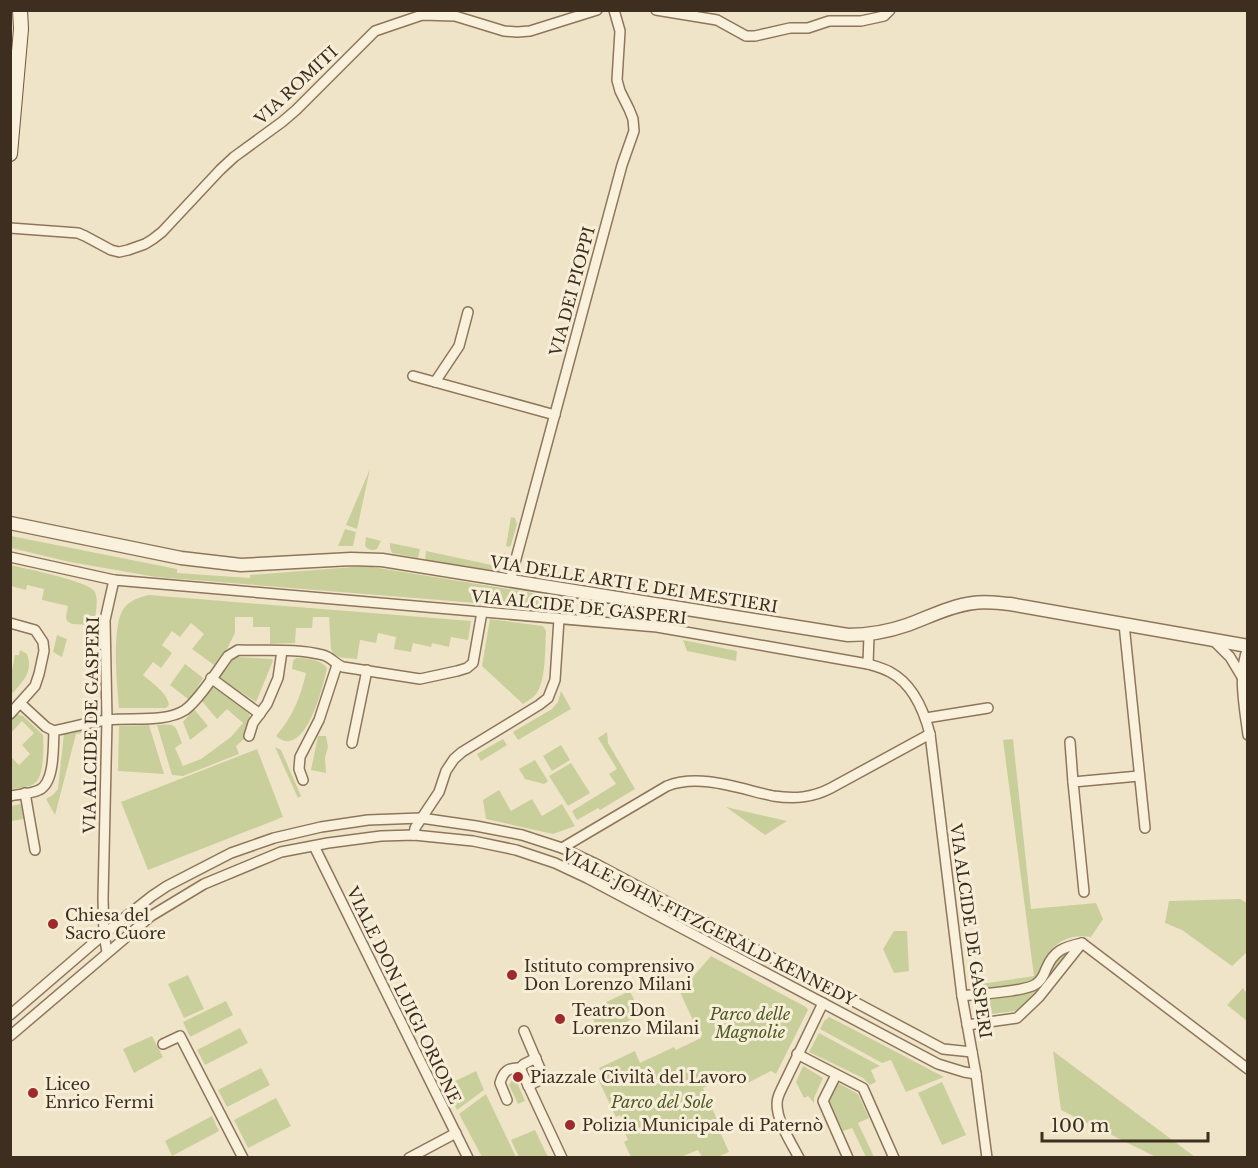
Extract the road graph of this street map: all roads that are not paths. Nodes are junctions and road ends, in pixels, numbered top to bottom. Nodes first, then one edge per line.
1 (20, 10) edge
2 (597, 10) edge
3 (614, 10) edge
4 (656, 10) edge
5 (890, 10) edge
6 (16, 30) edge
7 (10, 154) edge
8 (10, 228) edge
9 (468, 312) dead end
10 (413, 376) dead end
11 (435, 382) junction
12 (555, 415) junction
13 (10, 523) edge
14 (10, 557) edge
15 (114, 580) junction
16 (510, 581) junction
17 (482, 612) junction
18 (559, 619) junction
19 (10, 623) edge
20 (1124, 624) junction
21 (869, 635) junction
22 (1212, 639) junction
23 (1248, 647) edge
24 (282, 651) junction
25 (868, 664) junction
26 (337, 665) junction
27 (367, 670) junction
28 (1245, 676) edge
29 (211, 678) junction
30 (20, 703) junction
31 (988, 708) dead end
32 (10, 714) edge
33 (260, 714) junction
34 (926, 718) junction
35 (107, 720) junction
36 (54, 731) junction
37 (930, 734) junction
38 (1248, 735) edge
39 (249, 736) dead end
40 (352, 742) dead end
41 (1070, 742) dead end
42 (1139, 776) junction
43 (303, 780) dead end
44 (1073, 782) junction
45 (25, 793) junction
46 (10, 796) edge
47 (416, 825) junction
48 (1145, 828) dead end
49 (314, 846) junction
50 (561, 848) junction
51 (35, 850) dead end
52 (1084, 892) dead end
53 (104, 934) junction
54 (1082, 943) junction
55 (107, 952) junction
56 (962, 996) junction
57 (823, 1003) junction
58 (10, 1015) edge
59 (967, 1025) junction
60 (524, 1031) dead end
61 (10, 1036) edge
62 (163, 1044) dead end
63 (972, 1052) junction
64 (797, 1054) junction
65 (536, 1058) junction
66 (520, 1068) junction
67 (1248, 1069) edge
68 (976, 1074) junction
69 (836, 1075) junction
70 (528, 1086) junction
71 (507, 1100) dead end
72 (456, 1134) junction
73 (243, 1158) edge
74 (409, 1158) edge
75 (468, 1158) edge
76 (562, 1158) edge
77 (799, 1158) edge
78 (848, 1158) edge
79 (894, 1158) edge
80 (987, 1158) edge

1 - 6 main road
2 - 8 street, VIA ROMITI
3 - 12 street, VIA DEI PIOPPI
4 - 5 street
6 - 7 main road
9 - 11 street
10 - 11 street
11 - 12 street
12 - 16 street, VIA DEI PIOPPI
13 - 16 street, VIA DELLE ARTI E DEI MESTIERI
14 - 15 street
15 - 17 street, VIA ALCIDE DE GASPERI
15 - 35 street, VIA ALCIDE DE GASPERI
16 - 21 street, VIA DELLE ARTI E DEI MESTIERI
17 - 18 street, VIA ALCIDE DE GASPERI
17 - 27 street
18 - 25 street, VIA ALCIDE DE GASPERI
18 - 47 street
19 - 30 street
20 - 21 street, VIA DELLE ARTI E DEI MESTIERI
20 - 22 street, VIA DELLE ARTI E DEI MESTIERI
20 - 42 street
21 - 25 street
22 - 23 street, VIA DELLE ARTI E DEI MESTIERI
22 - 28 street
23 - 28 street
24 - 26 street
24 - 29 street
24 - 33 street
25 - 34 street, VIA ALCIDE DE GASPERI
26 - 27 street
26 - 43 street
27 - 40 street
28 - 38 street
29 - 33 street
29 - 35 street
30 - 32 street
30 - 36 street
31 - 34 street
33 - 39 street
34 - 37 street, VIA ALCIDE DE GASPERI
35 - 36 street
35 - 53 street, VIA ALCIDE DE GASPERI
36 - 45 street
37 - 50 street
37 - 56 street, VIA ALCIDE DE GASPERI
41 - 44 street
42 - 44 street
42 - 48 street
44 - 52 street
45 - 46 street
45 - 51 street
47 - 49 street, VIALE JOHN FITZGERALD KENNEDY
47 - 50 street, VIALE JOHN FITZGERALD KENNEDY
47 - 53 street, VIALE JOHN FITZGERALD KENNEDY
47 - 57 street, VIALE JOHN FITZGERALD KENNEDY
49 - 55 street, VIALE JOHN FITZGERALD KENNEDY
49 - 72 street, VIALE DON LUIGI ORIONE
50 - 63 street, VIALE JOHN FITZGERALD KENNEDY
53 - 55 street, VIA ALCIDE DE GASPERI
53 - 58 street, VIALE JOHN FITZGERALD KENNEDY
54 - 56 street
54 - 59 street
54 - 67 street
55 - 61 street, VIALE JOHN FITZGERALD KENNEDY
56 - 59 street, VIA ALCIDE DE GASPERI
57 - 64 street
57 - 68 street, VIALE JOHN FITZGERALD KENNEDY
59 - 63 street, VIA ALCIDE DE GASPERI
60 - 65 street
62 - 73 street
63 - 68 street, VIA ALCIDE DE GASPERI
64 - 69 street
64 - 77 street
65 - 66 street
65 - 70 street
66 - 70 street
66 - 71 street
68 - 80 street, VIA ALCIDE DE GASPERI
69 - 78 street
69 - 79 street
70 - 76 street
72 - 74 street
72 - 75 street, VIALE DON LUIGI ORIONE

